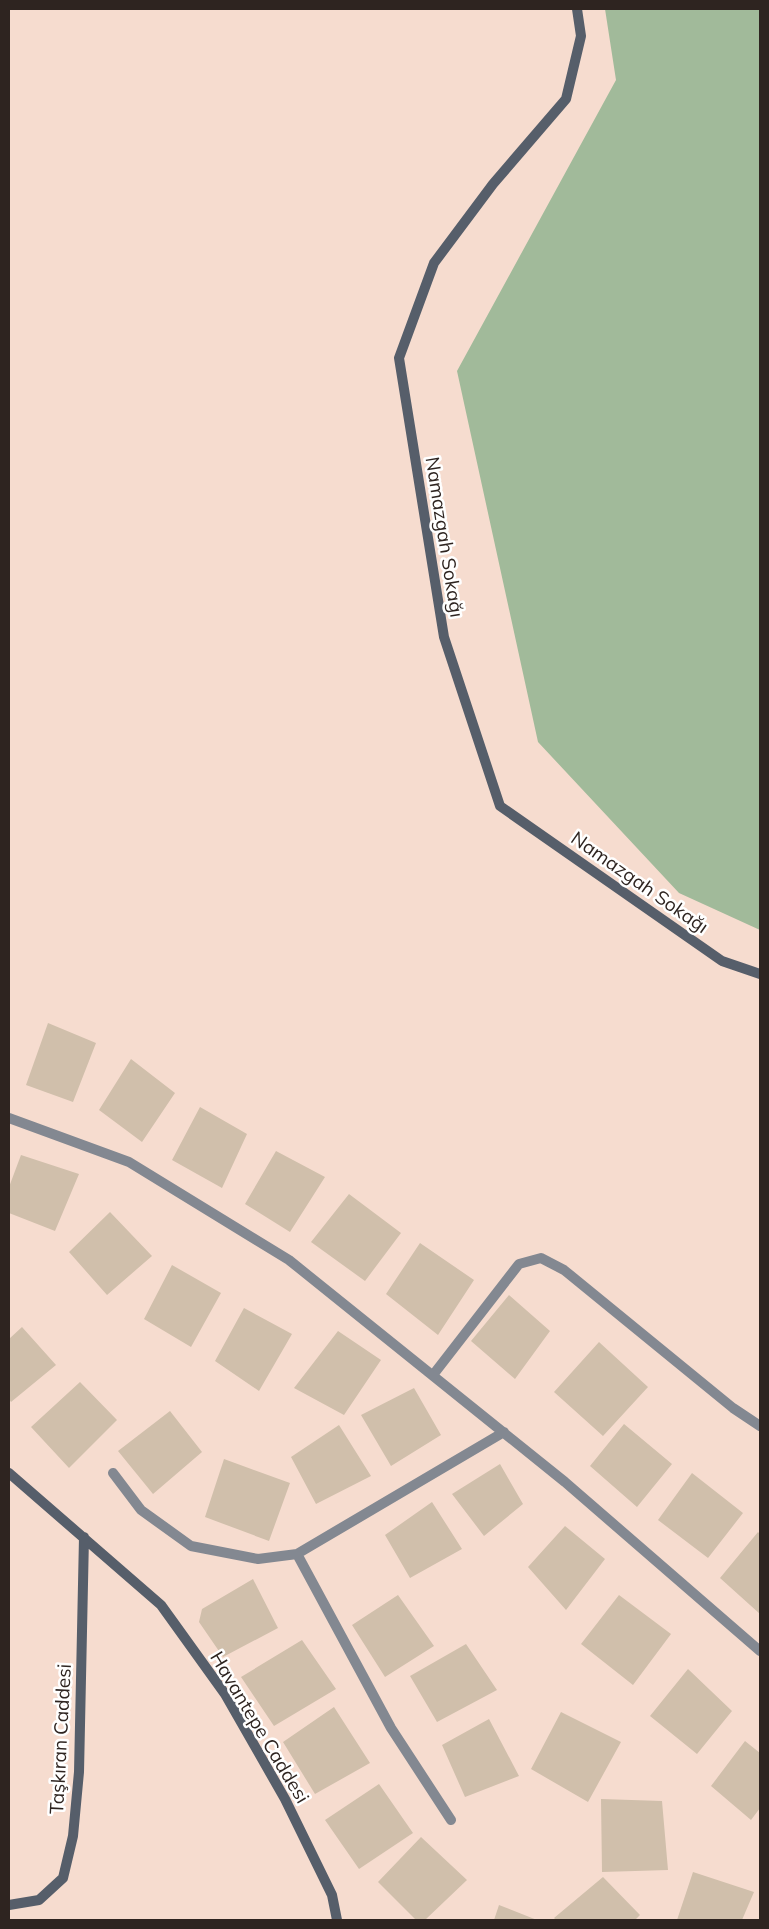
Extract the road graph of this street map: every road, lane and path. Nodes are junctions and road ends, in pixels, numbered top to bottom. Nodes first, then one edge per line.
1 (577, 9) edge
2 (760, 974) edge
3 (9, 1118) edge
4 (433, 1375) junction
5 (760, 1426) edge
6 (504, 1432) junction
7 (9, 1473) edge
8 (114, 1473) dead end
9 (84, 1537) junction
10 (297, 1554) junction
11 (760, 1651) edge
12 (450, 1820) dead end
13 (9, 1905) edge
14 (337, 1920) edge

1 - 2 street, Namazgah Sokağı
3 - 4 street
4 - 5 street
4 - 6 street
6 - 10 street
6 - 11 street
7 - 9 street, Havantepe Caddesi
8 - 10 street
9 - 13 street, Taşkıran Caddesi
9 - 14 street, Havantepe Caddesi
10 - 12 street

